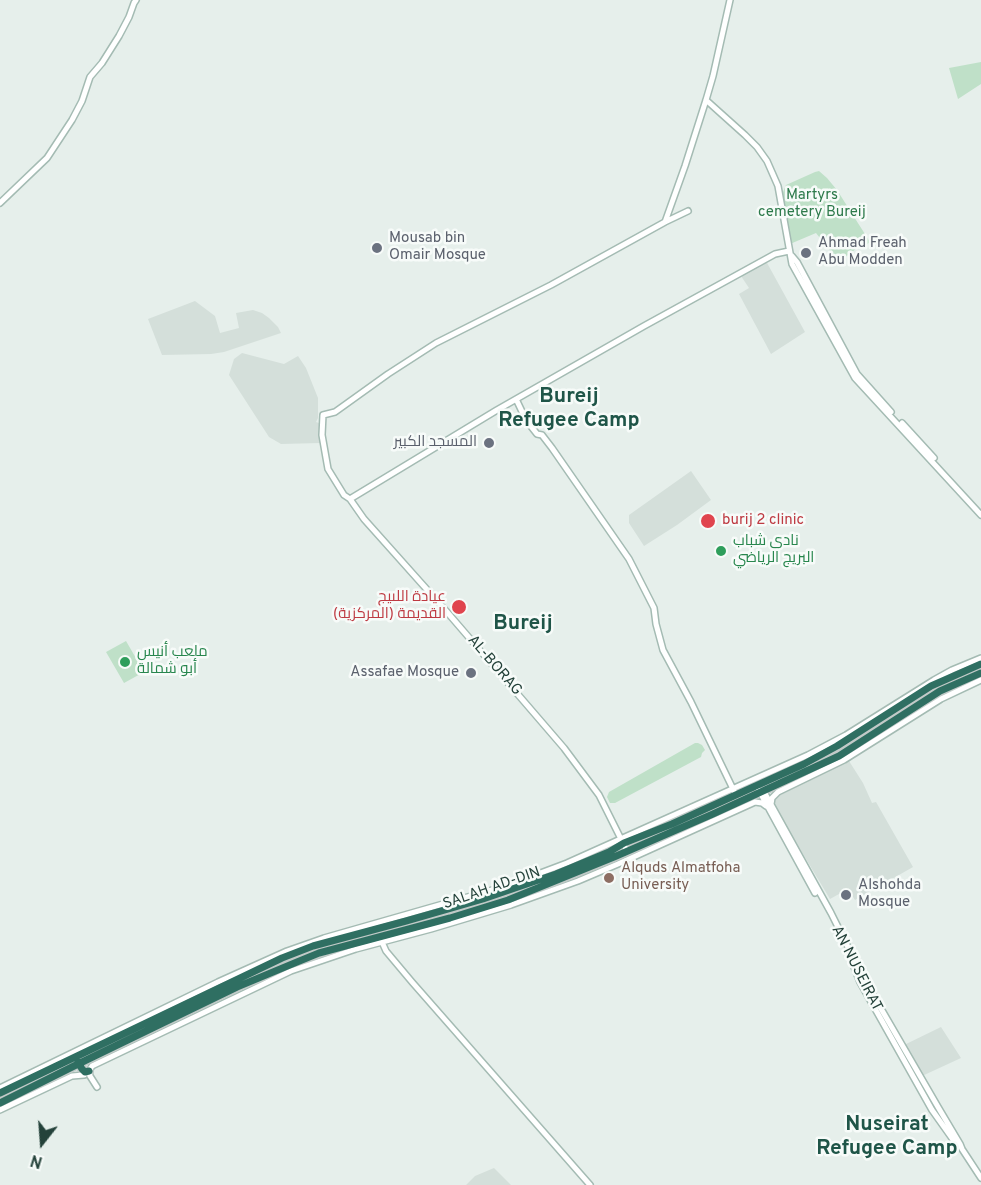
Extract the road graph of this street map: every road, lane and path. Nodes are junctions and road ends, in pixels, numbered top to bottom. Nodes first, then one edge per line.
1 (136, 0) edge
2 (730, 0) edge
3 (706, 100) junction
4 (0, 203) edge
5 (688, 211) dead end
6 (665, 222) junction
7 (790, 253) junction
8 (516, 399) junction
9 (350, 499) junction
10 (981, 510) edge
11 (981, 515) edge
12 (981, 658) edge
13 (981, 664) edge
14 (967, 670) junction
15 (981, 673) edge
16 (969, 678) junction
17 (981, 680) edge
18 (850, 736) junction
19 (759, 788) junction
20 (734, 792) junction
21 (766, 806) junction
22 (772, 809) junction
23 (624, 844) junction
24 (382, 942) junction
25 (81, 1054) junction
26 (78, 1064) junction
27 (86, 1073) junction
28 (98, 1087) dead end
29 (0, 1088) edge
30 (0, 1093) edge
31 (0, 1103) edge
32 (0, 1110) edge
33 (962, 1149) junction
34 (981, 1178) edge
35 (590, 1185) edge

1 - 4 street
2 - 3 street
3 - 6 street
3 - 7 street
5 - 6 street
6 - 9 street, AL-BORAG
7 - 8 street
7 - 10 street
7 - 11 street
8 - 9 street
8 - 20 street
9 - 23 street, AL-BORAG
12 - 18 street
13 - 14 highway, SALAH AD-DIN
14 - 16 highway
14 - 18 highway, SALAH AD-DIN
15 - 16 highway, SALAH AD-DIN
16 - 19 highway, SALAH AD-DIN
17 - 22 street
18 - 19 highway, SALAH AD-DIN
18 - 20 street
19 - 20 highway, SALAH AD-DIN
19 - 21 street, AN NUSEIRAT
19 - 22 street, AN NUSEIRAT
19 - 23 highway, SALAH AD-DIN
20 - 23 highway, SALAH AD-DIN
21 - 24 street
21 - 33 street, AN NUSEIRAT
22 - 33 street, AN NUSEIRAT
23 - 25 highway, SALAH AD-DIN
23 - 26 highway, SALAH AD-DIN
23 - 29 street
24 - 27 street
24 - 35 street
25 - 26 highway
25 - 30 highway, SALAH AD-DIN
26 - 27 highway
26 - 31 highway, SALAH AD-DIN
27 - 28 street
27 - 32 street
33 - 34 street, AN NUSEIRAT

